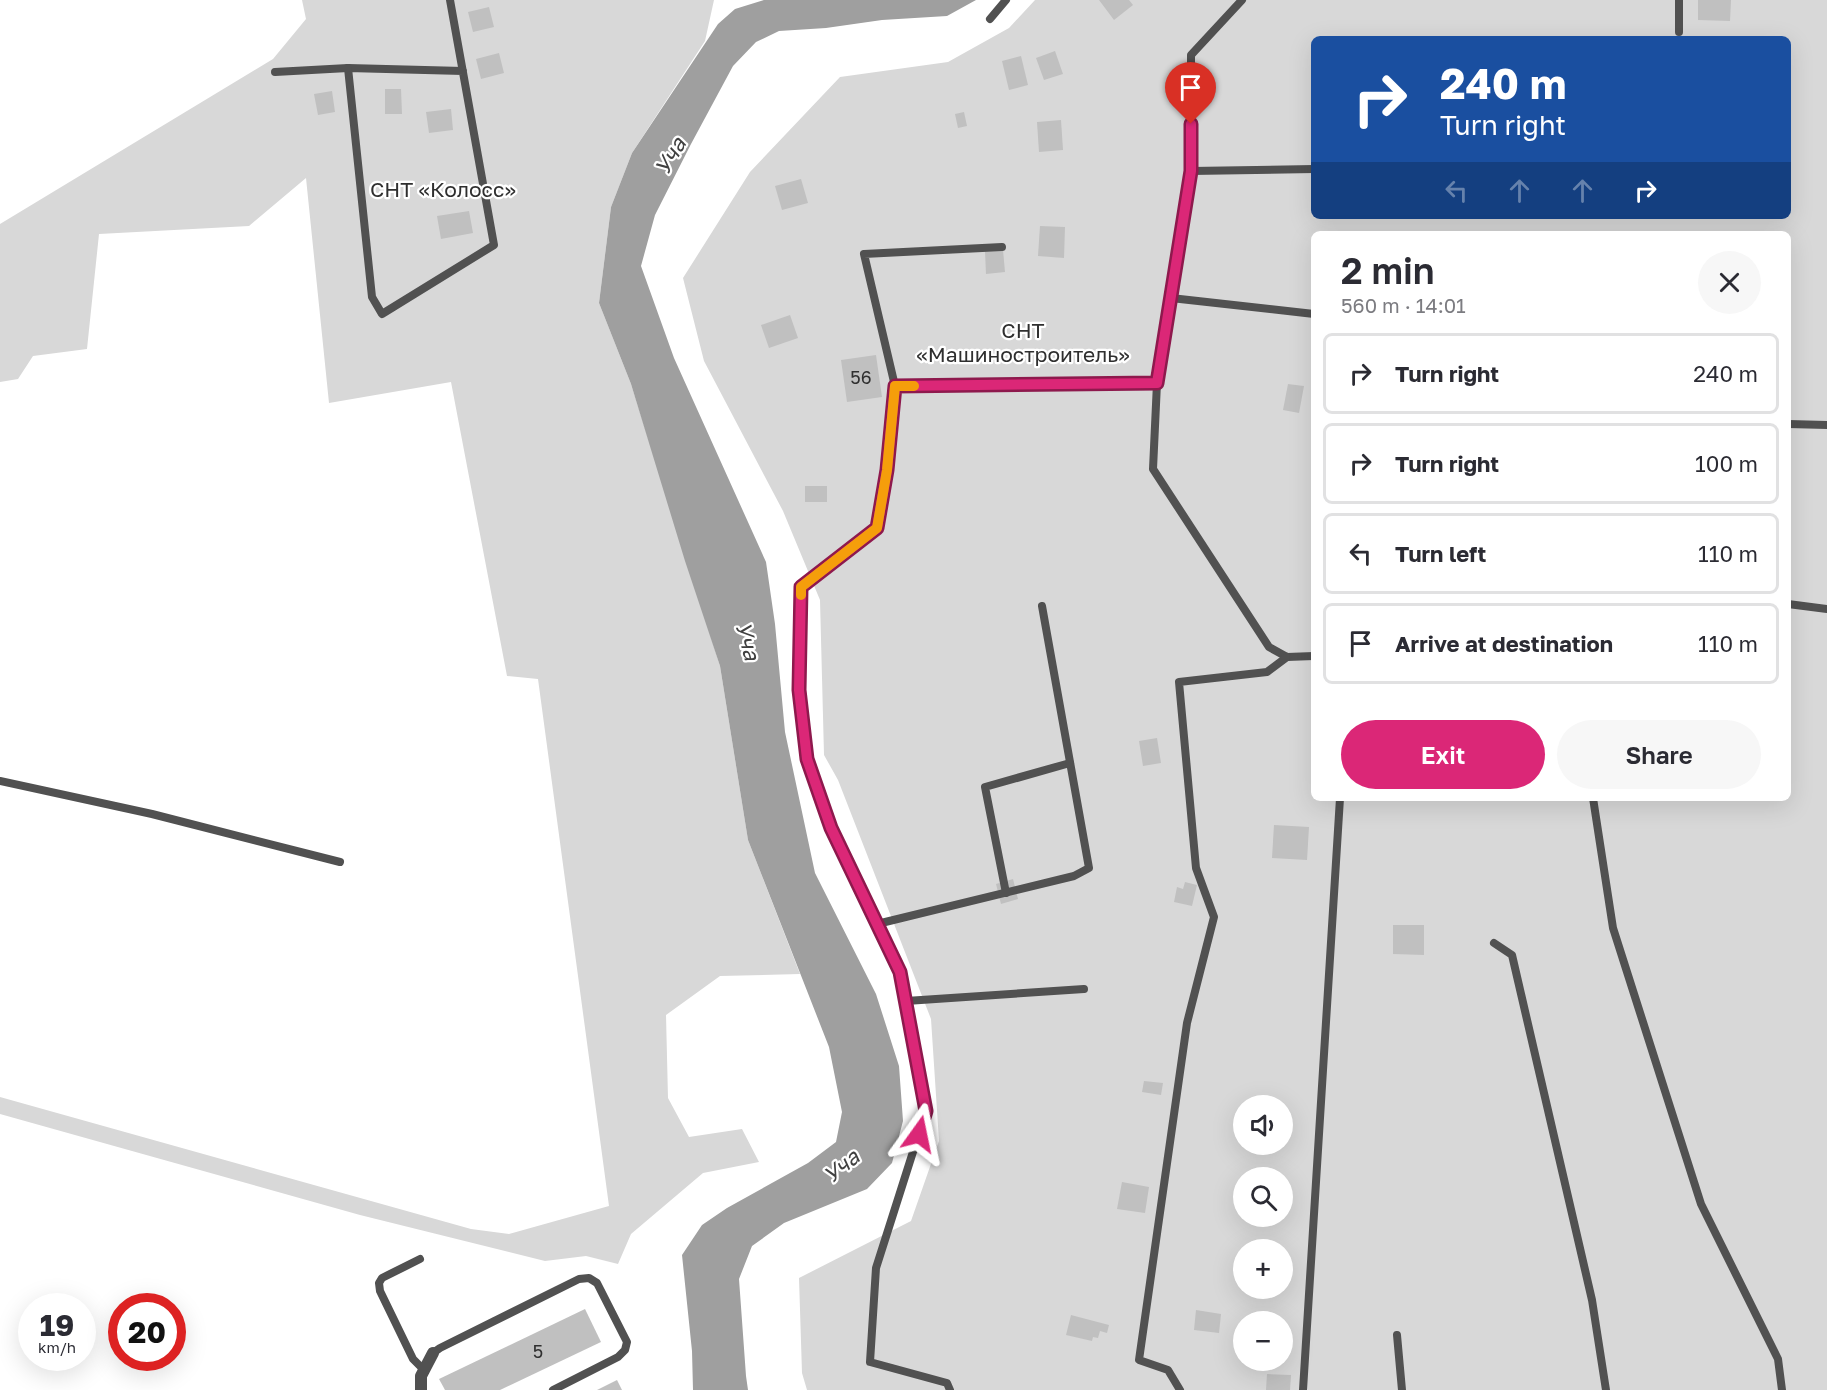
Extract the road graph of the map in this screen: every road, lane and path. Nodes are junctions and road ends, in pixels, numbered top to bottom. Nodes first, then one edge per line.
1 (450, 0) edge
2 (1006, 0) edge
3 (1242, 0) edge
4 (1679, 0) edge
5 (990, 20) dead end
6 (1679, 33) dead end
7 (348, 68) junction
8 (463, 71) junction
9 (275, 72) dead end
10 (1311, 169) edge
11 (1191, 171) junction
12 (1002, 247) dead end
13 (1171, 298) junction
14 (1311, 314) edge
15 (1157, 383) junction
16 (895, 386) junction
17 (1791, 424) edge
18 (1827, 425) edge
19 (1791, 604) edge
20 (1042, 606) dead end
21 (1827, 609) edge
22 (1311, 656) edge
23 (1287, 657) junction
24 (1070, 763) junction
25 (0, 781) edge
26 (1340, 801) edge
27 (1593, 801) edge
28 (340, 862) dead end
29 (1006, 893) junction
30 (877, 924) junction
31 (1494, 943) dead end
32 (1084, 989) dead end
33 (906, 1001) junction
34 (420, 1259) dead end
35 (1397, 1335) dead end
36 (433, 1353) joint
37 (424, 1370) junction
38 (421, 1390) edge
39 (553, 1390) edge
40 (950, 1390) edge
41 (1180, 1390) edge
42 (1303, 1390) edge
43 (1402, 1390) edge
44 (1606, 1390) edge
45 (1782, 1390) edge

1 - 8 lane
2 - 5 lane
3 - 11 lane
4 - 6 lane
7 - 8 lane
7 - 8 lane
7 - 9 lane
10 - 11 lane
11 - 13 lane
12 - 16 lane
13 - 14 lane
13 - 15 lane
15 - 16 lane
15 - 23 lane
16 - 30 lane
17 - 18 lane
19 - 21 lane
20 - 24 lane
22 - 23 lane
23 - 41 lane
24 - 29 lane
24 - 29 lane
25 - 28 lane
26 - 42 lane
27 - 45 lane
29 - 30 lane
30 - 33 lane
31 - 44 lane
32 - 33 lane
33 - 40 lane
34 - 37 lane
35 - 43 lane
36 - 37 street
36 - 39 lane
37 - 38 street

